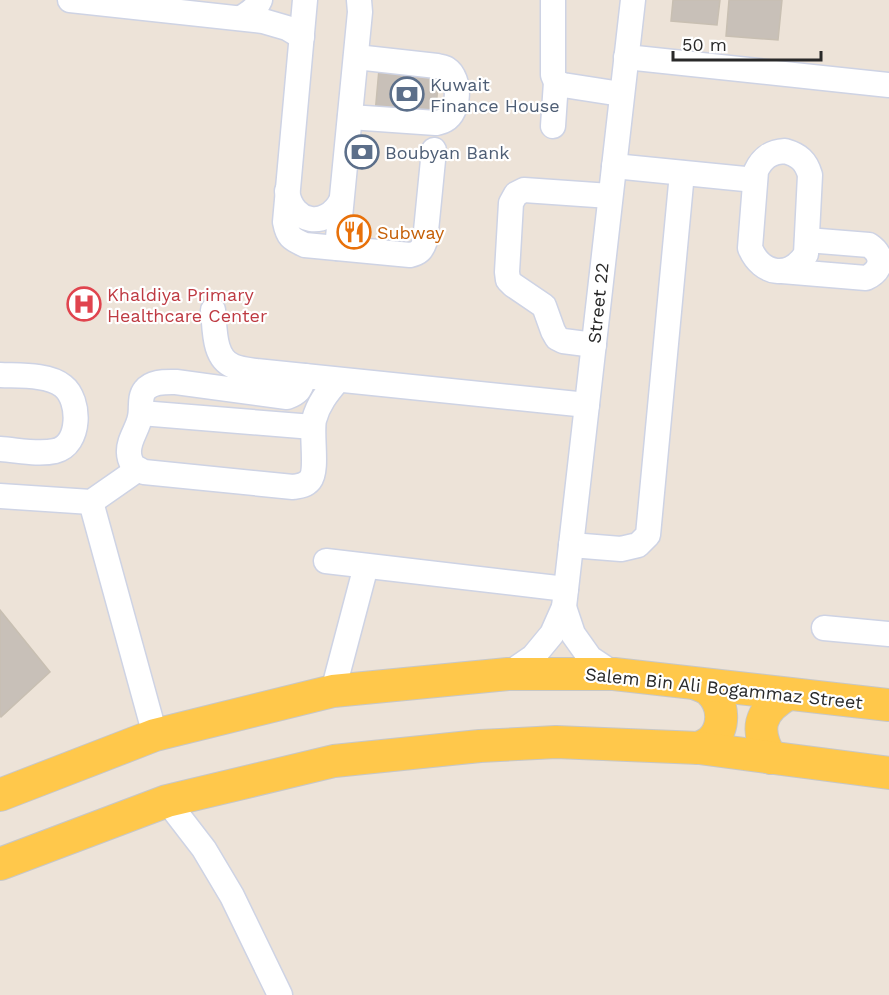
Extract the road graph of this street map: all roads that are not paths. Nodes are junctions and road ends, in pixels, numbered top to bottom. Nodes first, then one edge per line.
1 (70, 0) edge
2 (260, 0) edge
3 (305, 0) edge
4 (359, 0) edge
5 (553, 0) edge
6 (633, 0) edge
7 (241, 18) junction
8 (302, 37) junction
9 (356, 57) junction
10 (626, 57) junction
11 (556, 82) junction
12 (889, 85) edge
13 (621, 94) junction
14 (350, 117) junction
15 (553, 126) dead end
16 (434, 150) dead end
17 (614, 166) junction
18 (682, 173) junction
19 (755, 180) junction
20 (287, 191) junction
21 (610, 196) junction
22 (341, 201) junction
23 (807, 240) junction
24 (337, 248) junction
25 (782, 271) junction
26 (213, 310) dead end
27 (594, 345) junction
28 (0, 375) edge
29 (305, 376) junction
30 (338, 380) junction
31 (587, 405) junction
32 (141, 413) junction
33 (313, 427) junction
34 (0, 449) edge
35 (137, 470) junction
36 (0, 496) edge
37 (91, 502) junction
38 (571, 545) junction
39 (326, 561) dead end
40 (366, 566) junction
41 (565, 598) junction
42 (824, 627) dead end
43 (889, 634) edge
44 (508, 674) junction
45 (614, 674) junction
46 (697, 684) junction
47 (333, 691) junction
48 (788, 694) junction
49 (889, 705) edge
50 (155, 735) junction
51 (699, 748) junction
52 (771, 758) junction
53 (882, 776) edge
54 (0, 795) edge
55 (167, 801) junction
56 (1, 862) edge
57 (280, 995) edge

1 - 7 street
2 - 7 street
3 - 8 street
4 - 9 street
5 - 11 street
6 - 10 street, Street 22
7 - 8 street
8 - 20 street
9 - 14 street
9 - 14 street
10 - 12 street
10 - 13 street, Street 22
11 - 13 street
11 - 15 street
13 - 17 street, Street 22
14 - 22 street
16 - 24 street
17 - 18 street
17 - 21 street, Street 22
18 - 19 street
18 - 38 street
19 - 23 street
19 - 25 street
20 - 22 street
20 - 24 street
21 - 27 street, Street 22
21 - 27 street
22 - 24 street
23 - 25 street
23 - 25 street
26 - 29 street
27 - 31 street, Street 22
28 - 34 street
29 - 30 street
29 - 32 street
30 - 31 street
30 - 33 street
31 - 38 street, Street 22
32 - 33 street
32 - 35 street
33 - 35 street
35 - 37 street
36 - 37 street
37 - 50 street
38 - 41 street, Street 22
39 - 40 street
40 - 41 street
40 - 47 street
41 - 44 street, Street 22
41 - 45 street, Street 22
42 - 43 street
44 - 45 main road, Salem Bin Ali Bogammaz Street
44 - 47 main road, Salem Bin Ali Bogammaz Street
45 - 46 main road, Salem Bin Ali Bogammaz Street
46 - 48 main road, Salem Bin Ali Bogammaz Street
46 - 51 main road
47 - 50 main road, Salem Bin Ali Bogammaz Street
48 - 49 main road, Salem Bin Ali Bogammaz Street
48 - 52 main road
50 - 54 main road, Salem Bin Ali Bogammaz Street
51 - 52 main road
51 - 55 main road
52 - 53 main road
55 - 56 main road
55 - 57 street

